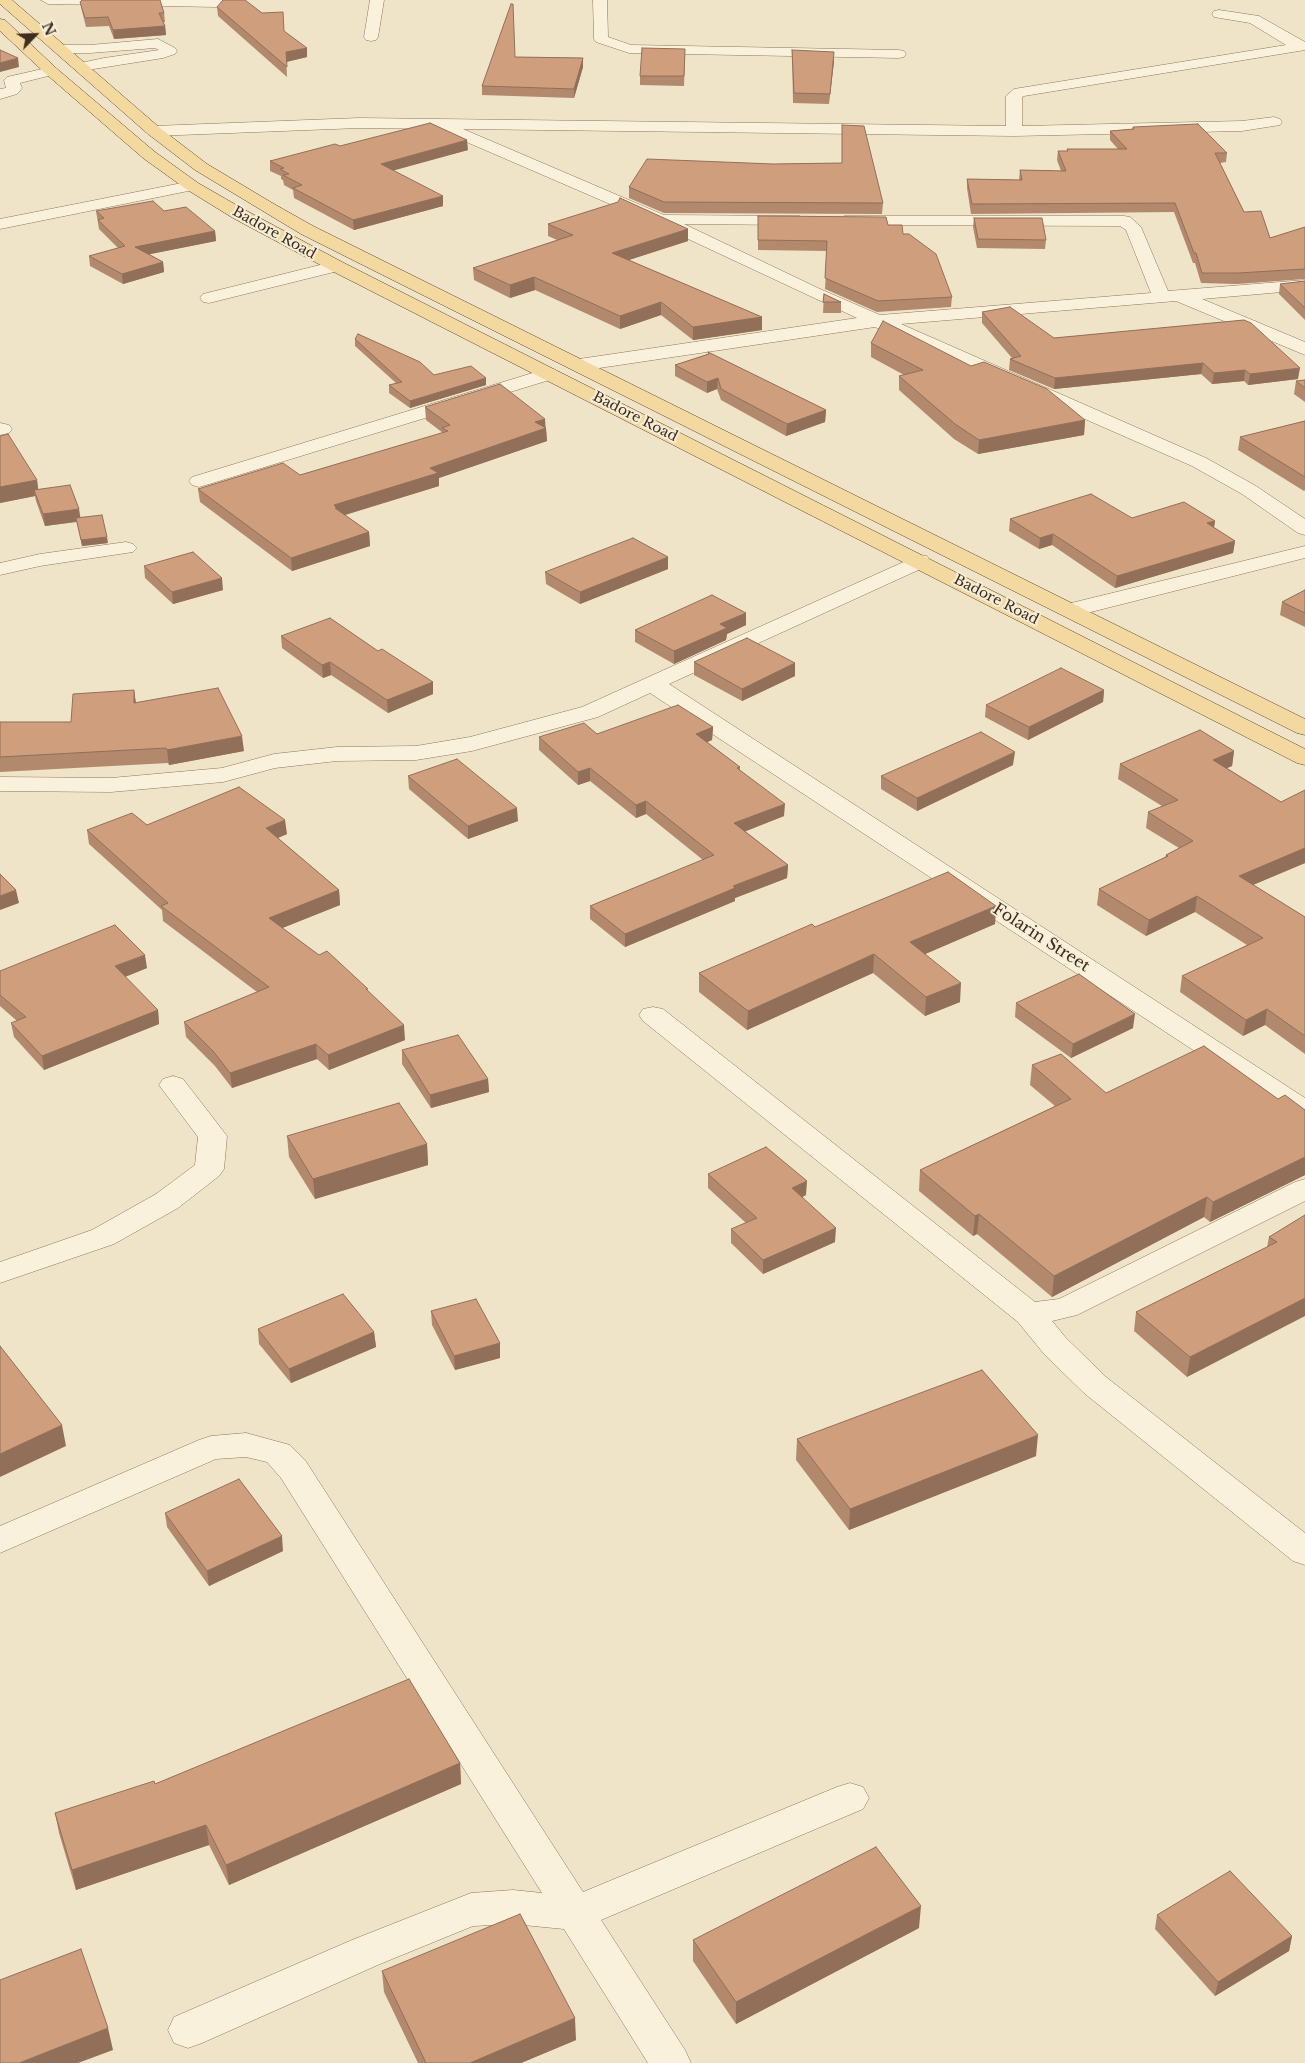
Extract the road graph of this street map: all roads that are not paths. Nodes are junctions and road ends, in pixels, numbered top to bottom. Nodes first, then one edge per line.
1 (4, 0) edge
2 (48, 0) edge
3 (377, 0) edge
4 (600, 0) edge
5 (218, 3) edge
6 (1219, 14) dead end
7 (0, 24) edge
8 (371, 38) dead end
9 (1302, 46) edge
10 (60, 49) junction
11 (90, 49) junction
12 (899, 54) dead end
13 (104, 62) junction
14 (81, 67) junction
15 (51, 71) junction
16 (0, 94) edge
17 (1274, 122) dead end
18 (434, 123) junction
19 (154, 131) junction
20 (1014, 132) junction
21 (192, 186) junction
22 (660, 219) junction
23 (810, 220) edge
24 (830, 220) edge
25 (0, 224) edge
26 (336, 266) junction
27 (1305, 285) edge
28 (1181, 296) junction
29 (209, 298) dead end
30 (1162, 298) junction
31 (464, 307) junction
32 (434, 316) junction
33 (876, 320) junction
34 (1305, 349) edge
35 (578, 365) junction
36 (548, 374) junction
37 (199, 481) dead end
38 (1305, 529) edge
39 (126, 548) dead end
40 (1305, 552) edge
41 (919, 561) junction
42 (0, 569) edge
43 (1071, 610) junction
44 (651, 683) junction
45 (1305, 728) edge
46 (1305, 758) edge
47 (0, 784) edge
48 (653, 1015) dead end
49 (173, 1085) dead end
50 (1305, 1111) edge
51 (1305, 1189) edge
52 (0, 1273) edge
53 (1029, 1314) junction
54 (0, 1540) edge
55 (1305, 1552) edge
56 (850, 1798) dead end
57 (575, 1913) junction
58 (188, 2030) dead end
59 (671, 2063) edge

1 - 10 main road, Badore Road
2 - 5 street
3 - 8 street
4 - 12 street
6 - 9 street
7 - 15 main road, Badore Road
9 - 20 street
10 - 11 street
10 - 14 main road, Badore Road
11 - 13 street
11 - 13 street
13 - 14 street
14 - 19 main road, Badore Road
15 - 16 street
15 - 21 main road, Badore Road
17 - 20 street
18 - 19 street
18 - 20 street
18 - 22 street
19 - 31 main road, Badore Road
21 - 25 street
21 - 26 main road, Badore Road
22 - 23 street
22 - 33 street
24 - 30 street
26 - 29 street
26 - 32 main road, Badore Road
27 - 28 street
28 - 30 street
28 - 34 street
30 - 33 street
31 - 32 main road
31 - 35 main road, Badore Road
32 - 36 main road, Badore Road
33 - 35 street
33 - 38 street
35 - 43 main road, Badore Road
36 - 37 street
36 - 41 main road, Badore Road
39 - 42 street
40 - 43 street
41 - 44 street
41 - 46 main road, Badore Road
43 - 45 main road, Badore Road
44 - 47 street
44 - 50 street, Folarin Street
48 - 53 street
49 - 52 street
51 - 53 street
53 - 55 street
54 - 57 street
56 - 57 street
57 - 58 street
57 - 59 street

